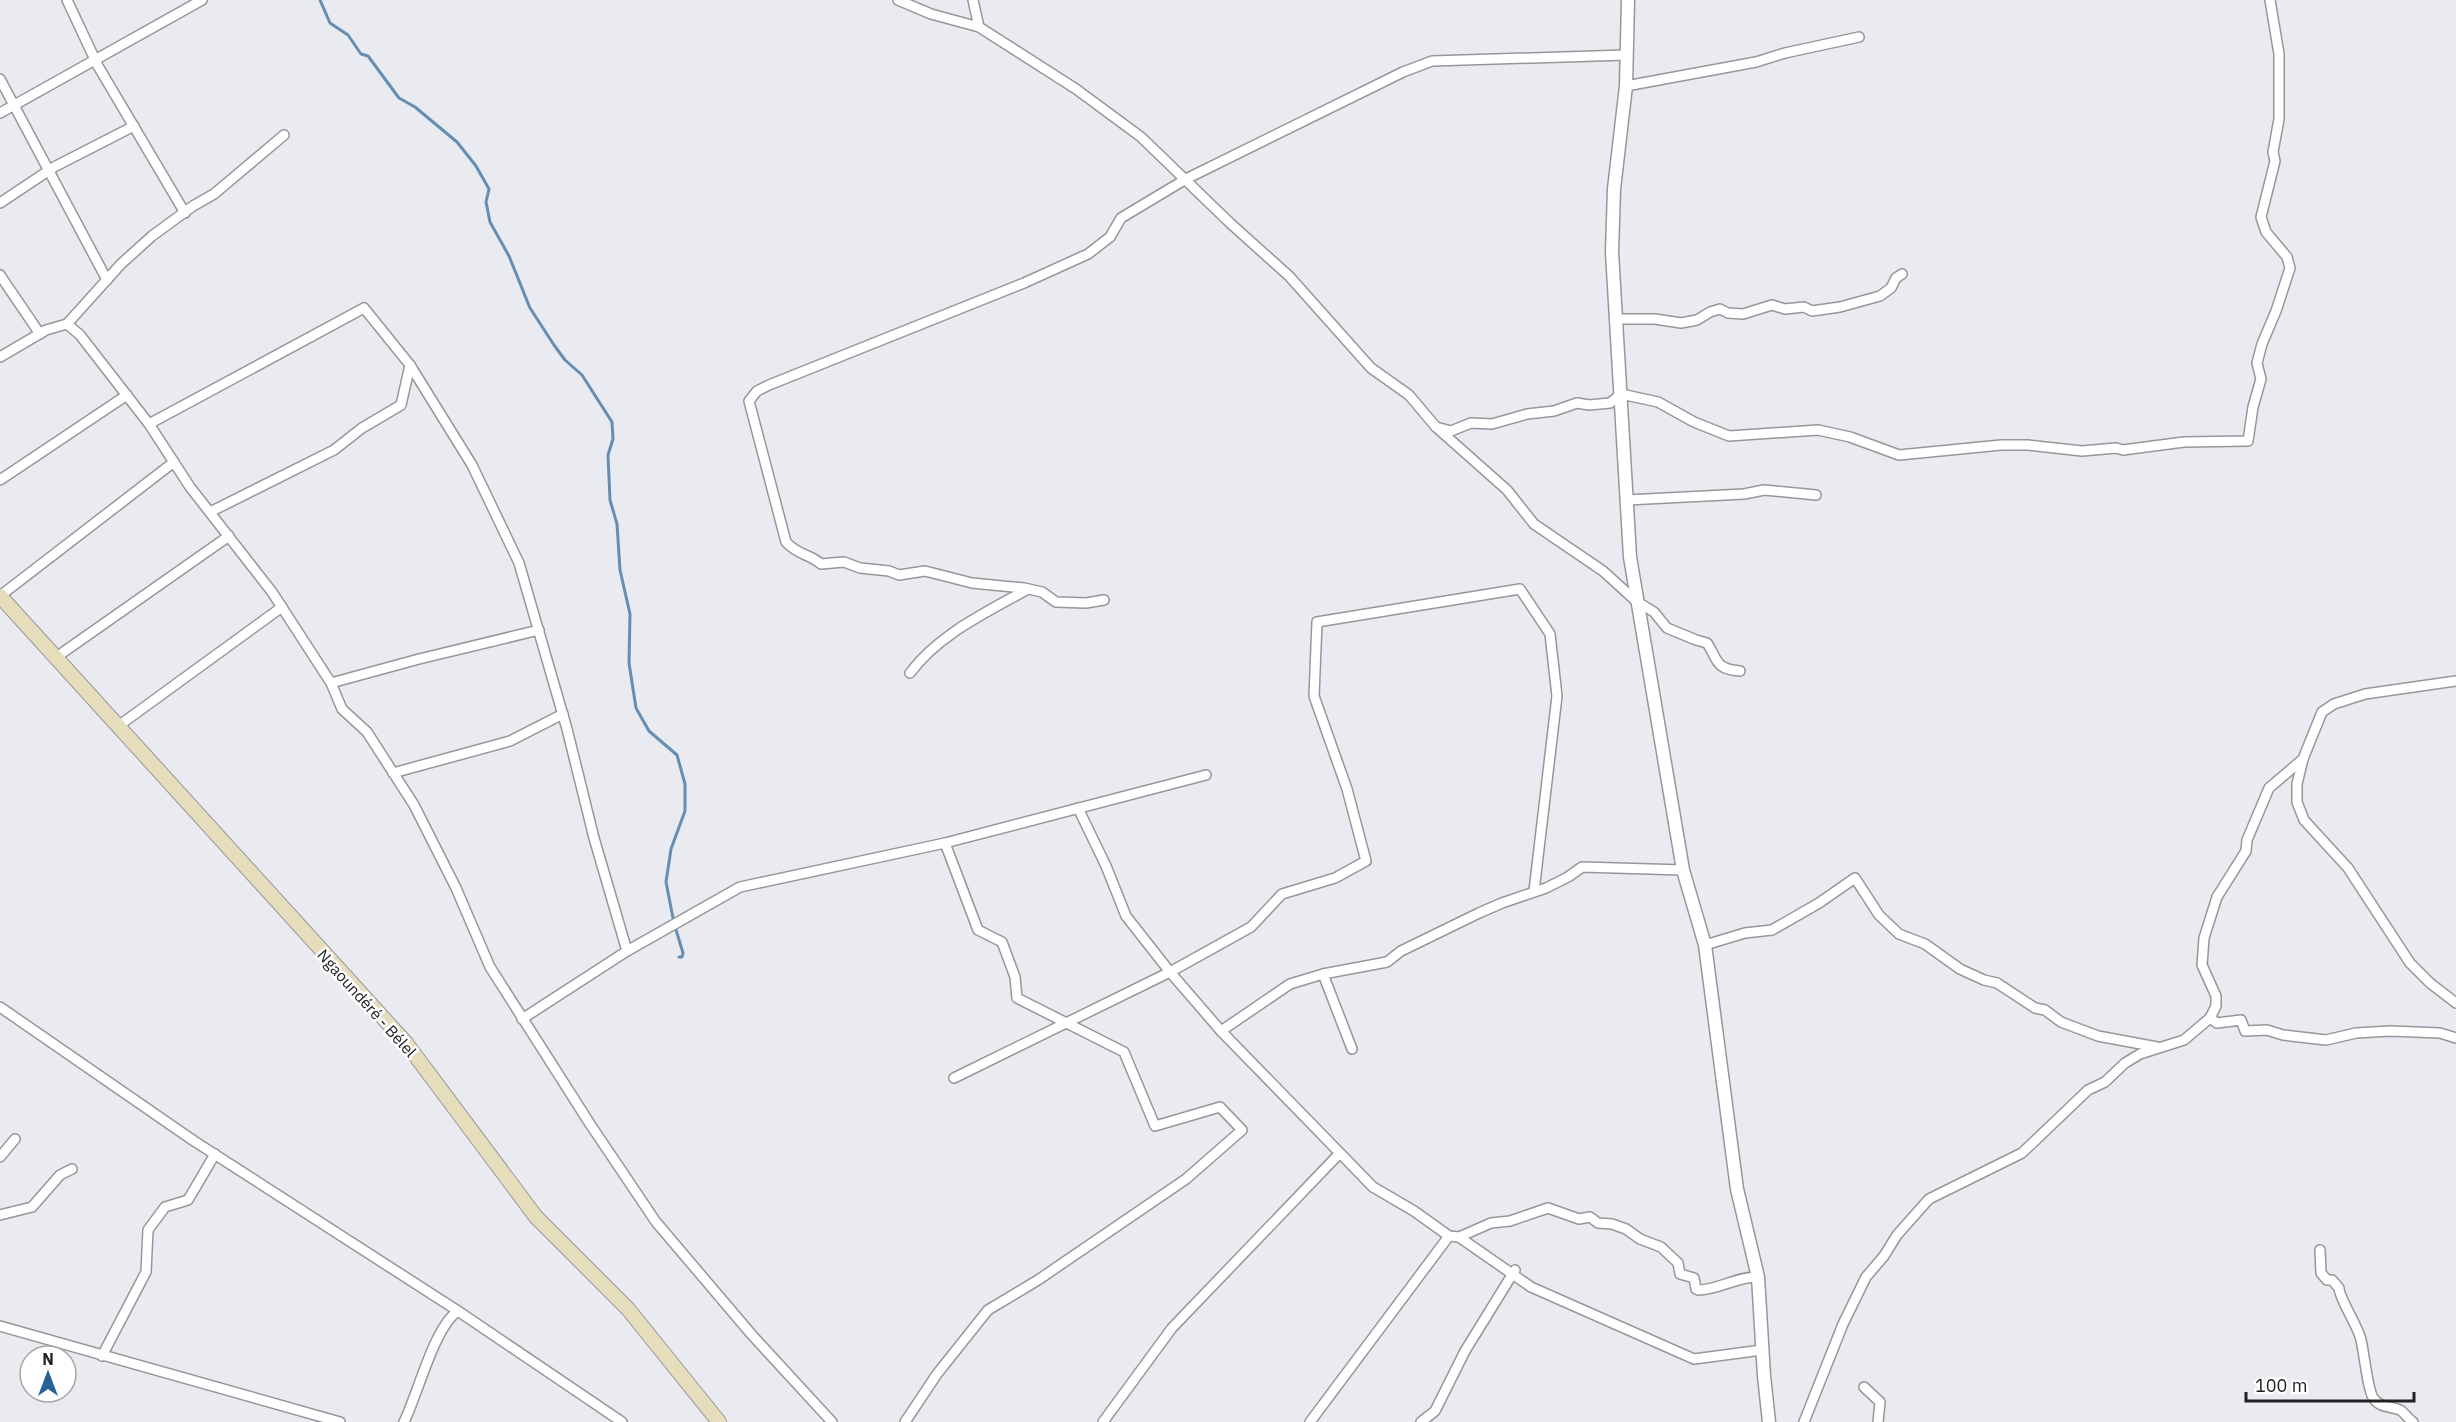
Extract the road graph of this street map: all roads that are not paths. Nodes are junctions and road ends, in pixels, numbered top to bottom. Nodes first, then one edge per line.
1 (67, 0) edge
2 (202, 0) edge
3 (898, 0) edge
4 (973, 0) edge
5 (1628, 0) edge
6 (2270, 0) edge
7 (979, 27) junction
8 (1859, 37) dead end
9 (1626, 56) junction
10 (95, 60) junction
11 (0, 80) edge
12 (1626, 86) junction
13 (14, 105) junction
14 (0, 113) edge
15 (134, 126) junction
16 (284, 135) dead end
17 (49, 171) junction
18 (1185, 179) junction
19 (0, 203) edge
20 (185, 213) junction
21 (1902, 274) dead end
22 (0, 275) edge
23 (107, 279) junction
24 (1616, 319) junction
25 (67, 324) junction
26 (40, 334) junction
27 (0, 357) edge
28 (410, 365) junction
29 (1621, 394) junction
30 (127, 395) junction
31 (149, 424) junction
32 (1436, 427) junction
33 (174, 462) junction
34 (0, 480) edge
35 (1816, 495) dead end
36 (1627, 500) junction
37 (210, 512) junction
38 (229, 536) junction
39 (1028, 589) junction
40 (0, 596) edge
41 (1104, 600) dead end
42 (1636, 601) junction
43 (282, 607) junction
44 (538, 630) junction
45 (55, 658) junction
46 (1740, 671) dead end
47 (910, 673) dead end
48 (2456, 681) edge
49 (331, 683) junction
50 (563, 714) junction
51 (117, 727) junction
52 (2302, 759) junction
53 (393, 773) junction
54 (1206, 775) dead end
55 (1078, 808) junction
56 (945, 843) junction
57 (1683, 870) junction
58 (1534, 891) junction
59 (1705, 945) junction
60 (627, 951) junction
61 (1170, 972) junction
62 (1323, 974) junction
63 (2456, 1003) edge
64 (0, 1006) edge
65 (522, 1018) junction
66 (2210, 1018) junction
67 (1066, 1023) junction
68 (1221, 1031) junction
69 (2456, 1038) edge
70 (2161, 1048) junction
71 (1352, 1049) dead end
72 (954, 1078) dead end
73 (15, 1139) dead end
74 (215, 1154) junction
75 (1339, 1154) junction
76 (0, 1157) edge
77 (72, 1169) dead end
78 (0, 1215) edge
79 (1454, 1236) junction
80 (2320, 1250) dead end
81 (1514, 1272) junction
82 (1758, 1277) junction
83 (458, 1311) junction
84 (0, 1326) edge
85 (1762, 1350) junction
86 (102, 1356) junction
87 (1864, 1387) dead end
88 (340, 1422) edge
89 (404, 1422) edge
90 (622, 1422) edge
91 (718, 1422) edge
92 (832, 1422) edge
93 (905, 1422) edge
94 (1103, 1422) edge
95 (1310, 1422) edge
96 (1420, 1422) edge
97 (1769, 1422) edge
98 (1804, 1422) edge
99 (1878, 1422) edge
100 (2413, 1422) edge

1 - 10 street
2 - 10 street
3 - 7 street
4 - 7 street
5 - 9 street
6 - 29 street
7 - 18 street
8 - 12 street
9 - 12 street
9 - 18 street
10 - 13 street
10 - 15 street
11 - 13 street
12 - 24 street
13 - 14 street
13 - 17 street
15 - 17 street
15 - 20 street
16 - 20 street
17 - 19 street
17 - 23 street
18 - 32 street
18 - 39 street
20 - 23 street
21 - 24 street
22 - 26 street
23 - 25 street
24 - 29 street
25 - 26 street
25 - 30 street
26 - 27 street
28 - 31 street
28 - 37 street
28 - 44 street
29 - 32 street
29 - 36 street
30 - 31 street
30 - 34 street
31 - 33 street
32 - 42 street
33 - 37 street
33 - 40 street
35 - 36 street
36 - 42 street
37 - 38 street
38 - 43 street
38 - 45 street
39 - 41 street
39 - 47 street
40 - 45 main road, Ngaoundéré - Bélel
42 - 46 street
42 - 57 street
43 - 49 street
43 - 51 street
44 - 49 street
44 - 50 street
45 - 51 main road, Ngaoundéré - Bélel
48 - 52 street
49 - 53 street
50 - 53 street
50 - 60 street
51 - 91 main road, Ngaoundéré - Bélel
52 - 63 street
52 - 66 street
53 - 65 street
54 - 55 street
55 - 56 street
55 - 61 street
56 - 60 street
56 - 67 street
57 - 58 street
57 - 59 street
58 - 61 street
58 - 62 street
59 - 70 street
59 - 82 street
60 - 65 street
61 - 67 street
61 - 68 street
62 - 68 street
62 - 71 street
64 - 74 street
65 - 92 street
66 - 69 street
66 - 70 street
67 - 72 street
67 - 93 street
68 - 75 street
70 - 98 street
73 - 76 street
74 - 83 street
74 - 86 street
75 - 79 street
75 - 94 street
77 - 78 street
79 - 81 street
79 - 82 street
79 - 95 street
80 - 100 street
81 - 85 street
81 - 96 street
82 - 85 street
83 - 89 street
83 - 90 street
84 - 86 street
85 - 97 street
86 - 88 street
87 - 99 street

